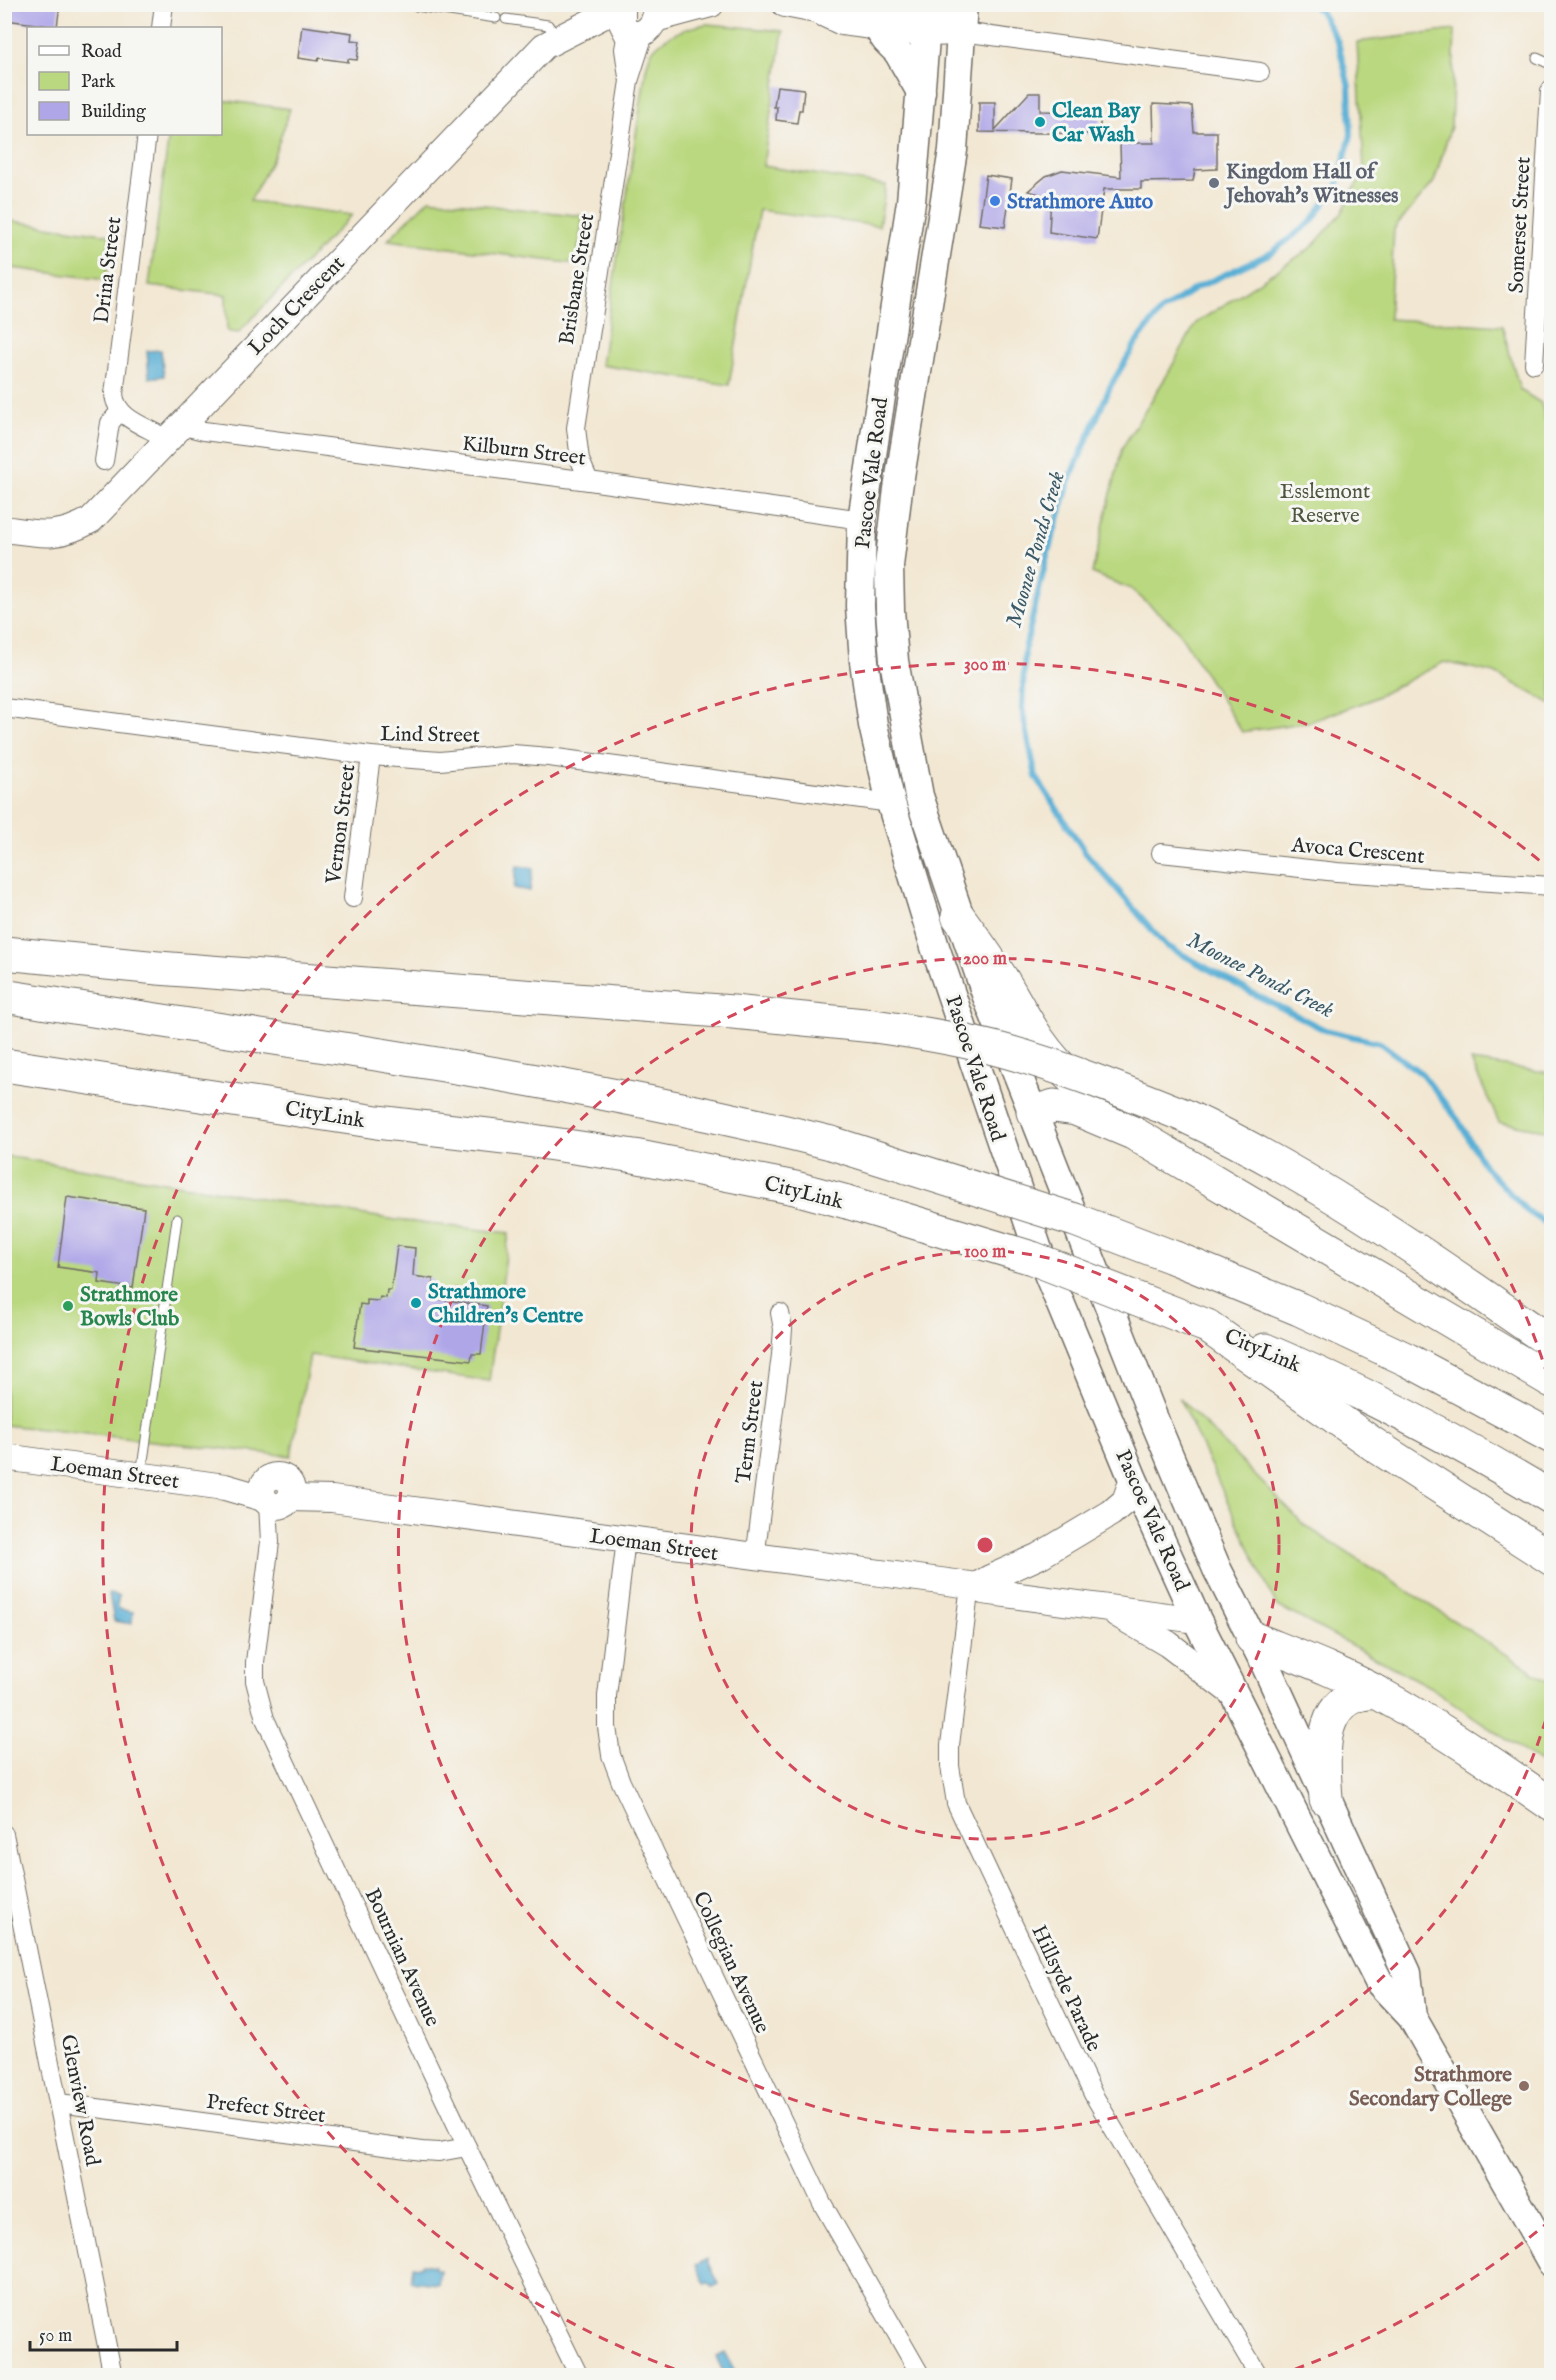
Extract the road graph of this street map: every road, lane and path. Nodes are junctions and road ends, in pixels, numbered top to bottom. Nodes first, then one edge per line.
1 (164, 4) edge
2 (402, 4) edge
3 (711, 4) edge
4 (784, 4) edge
5 (850, 4) edge
6 (854, 4) edge
7 (622, 5) edge
8 (816, 10) junction
9 (928, 17) edge
10 (963, 18) edge
11 (642, 24) edge
12 (161, 27) edge
13 (877, 27) junction
14 (563, 36) junction
15 (1537, 58) dead end
16 (1551, 65) edge
17 (1260, 72) dead end
18 (1551, 88) edge
19 (921, 92) junction
20 (147, 135) edge
21 (1534, 364) dead end
22 (120, 411) junction
23 (174, 431) junction
24 (105, 461) dead end
25 (589, 481) junction
26 (862, 520) junction
27 (4, 529) edge
28 (4, 708) edge
29 (371, 756) junction
30 (891, 803) junction
31 (1161, 853) dead end
32 (1551, 886) edge
33 (353, 898) dead end
34 (958, 916) junction
35 (4, 953) edge
36 (4, 996) edge
37 (4, 1065) edge
38 (1033, 1112) junction
39 (1133, 1133) junction
40 (1002, 1147) junction
41 (177, 1219) dead end
42 (780, 1312) dead end
43 (1207, 1326) junction
44 (1551, 1343) edge
45 (1551, 1381) edge
46 (1551, 1437) edge
47 (4, 1457) edge
48 (141, 1475) junction
49 (1133, 1479) junction
50 (276, 1496) junction
51 (1551, 1498) edge
52 (626, 1539) junction
53 (755, 1558) junction
54 (1551, 1559) edge
55 (973, 1586) junction
56 (1108, 1608) junction
57 (1197, 1620) junction
58 (1252, 1638) junction
59 (1377, 1692) junction
60 (1235, 1695) junction
61 (1326, 1799) junction
62 (1551, 1805) edge
63 (4, 1834) edge
64 (1412, 2017) junction
65 (59, 2103) junction
66 (467, 2147) junction
67 (1551, 2263) edge
68 (113, 2376) edge
69 (579, 2376) edge
70 (921, 2376) edge
71 (1259, 2376) edge

1 - 12 street
2 - 14 lane
3 - 11 street
4 - 8 street
5 - 8 street
6 - 9 street
7 - 11 street
7 - 14 street, Loch Crescent
8 - 13 street
9 - 10 street
9 - 13 street
9 - 19 main road, Pascoe Vale Road
10 - 17 street
10 - 34 main road, Pascoe Vale Road
11 - 14 street
11 - 25 street, Brisbane Street
13 - 19 main road
14 - 23 street, Loch Crescent
15 - 16 lane
18 - 21 street, Somerset Street
19 - 26 main road, Pascoe Vale Road
20 - 22 street, Drina Street
22 - 23 street
22 - 24 street
23 - 25 street, Kilburn Street
23 - 27 street, Loch Crescent
25 - 26 street, Kilburn Street
26 - 30 main road, Pascoe Vale Road
28 - 29 street, Lind Street
29 - 30 street, Lind Street
29 - 33 street, Vernon Street
30 - 40 main road, Pascoe Vale Road
31 - 32 street, Avoca Crescent
34 - 38 main road, Pascoe Vale Road
34 - 39 highway
35 - 44 highway, bridge
36 - 46 highway, bridge
37 - 43 highway, CityLink, bridge
38 - 39 highway
38 - 40 main road
38 - 58 main road, Pascoe Vale Road
39 - 45 highway
40 - 49 main road, Pascoe Vale Road
41 - 48 lane
42 - 53 street, Term Street
43 - 51 highway, CityLink
43 - 54 highway
47 - 48 street, Loeman Street
48 - 50 street, Loeman Street
49 - 55 street
49 - 57 main road, Pascoe Vale Road
50 - 52 street, Loeman Street
50 - 66 street, Bournian Avenue
52 - 53 street, Loeman Street
52 - 70 street, Collegian Avenue
53 - 55 street, Loeman Street
55 - 56 street, Loeman Street
55 - 71 street, Hillsyde Parade
56 - 57 street, Loeman Street
56 - 60 street
57 - 58 main road
57 - 60 main road, Pascoe Vale Road
58 - 59 highway
58 - 61 main road, Pascoe Vale Road
59 - 61 highway
59 - 62 highway
60 - 64 main road, Pascoe Vale Road
61 - 64 main road, Pascoe Vale Road
63 - 65 street, Glenview Road
64 - 67 main road, Pascoe Vale Road
65 - 66 street, Prefect Street
65 - 68 street, Glenview Road
66 - 69 street, Bournian Avenue

